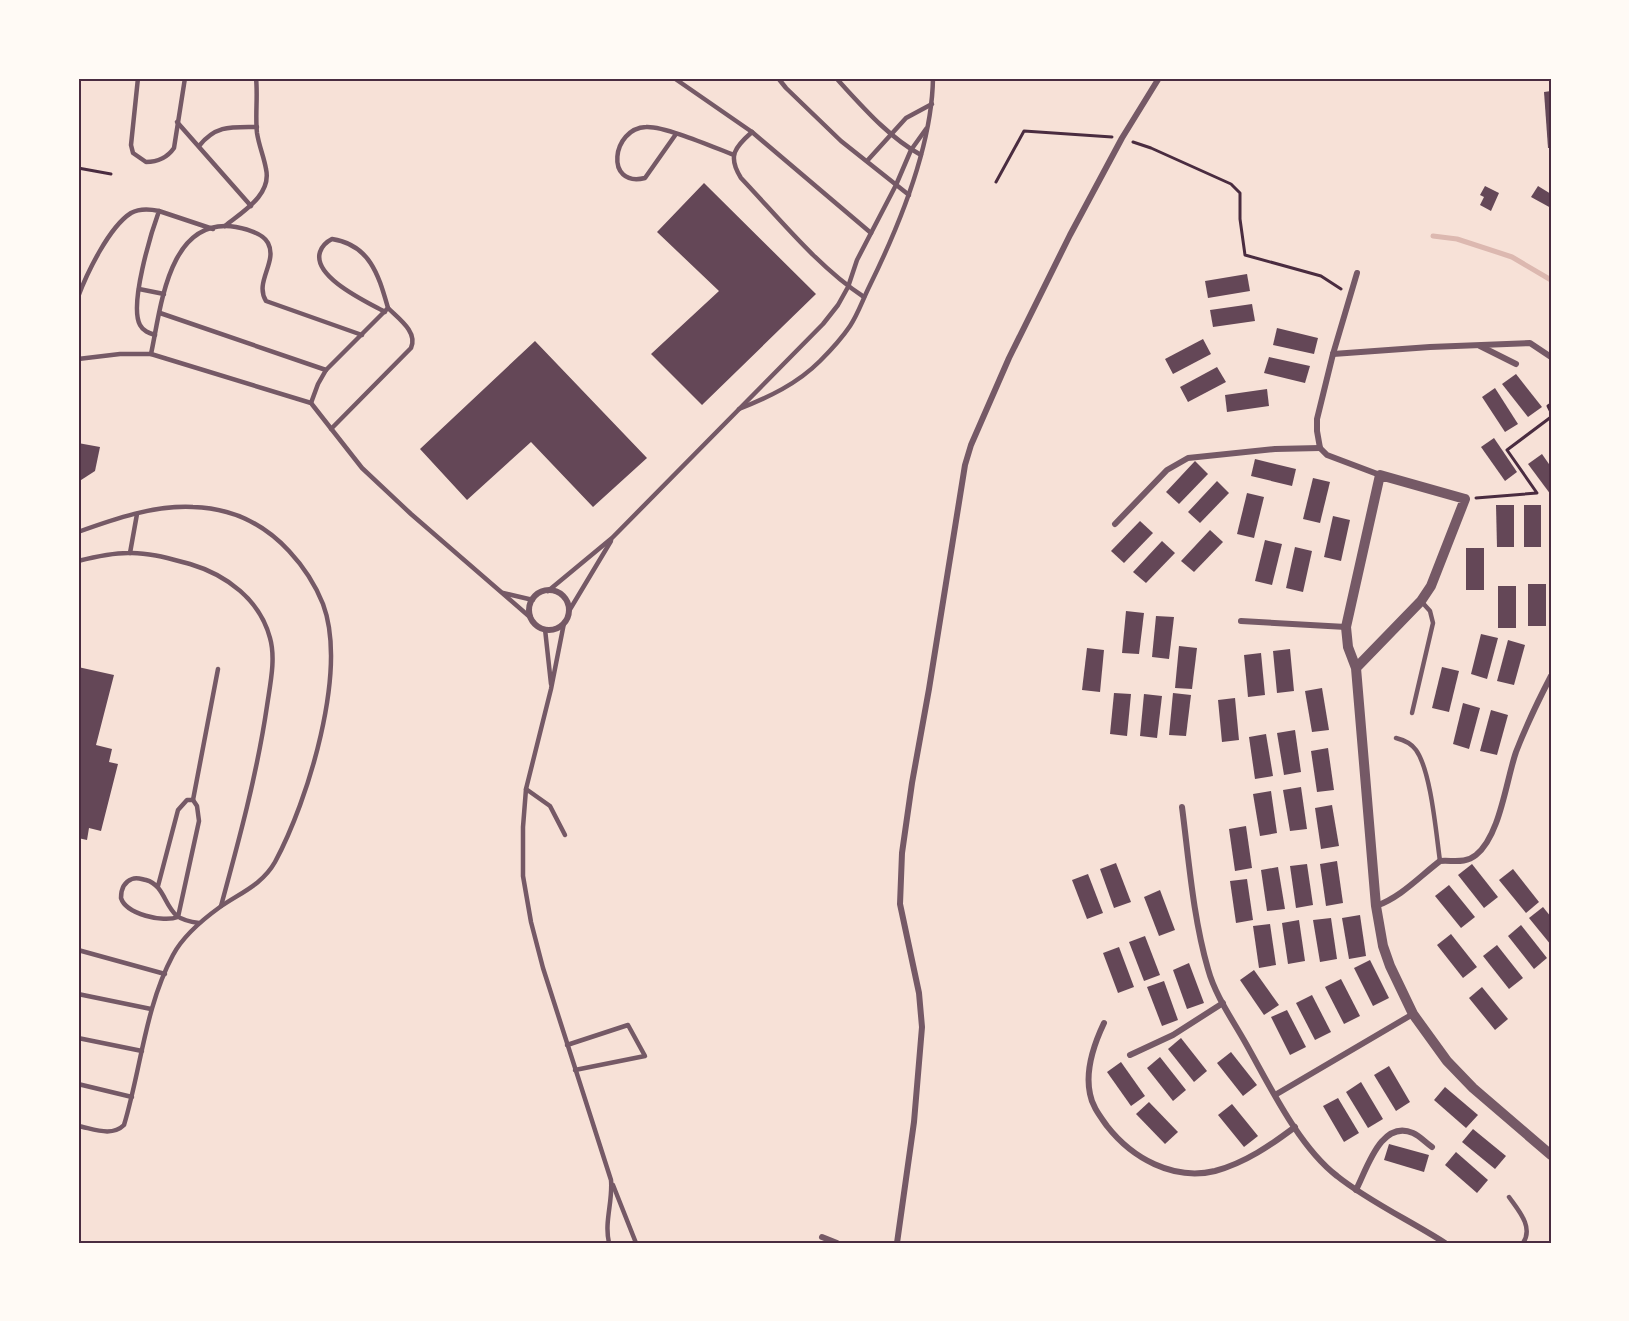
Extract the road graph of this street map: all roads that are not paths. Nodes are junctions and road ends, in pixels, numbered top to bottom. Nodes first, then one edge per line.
1 (138, 78) edge
2 (185, 78) edge
3 (256, 78) edge
4 (674, 78) edge
5 (778, 78) edge
6 (836, 78) edge
7 (933, 78) edge
8 (1159, 78) edge
9 (932, 104) junction
10 (177, 122) junction
11 (256, 127) junction
12 (926, 129) junction
13 (752, 132) junction
14 (891, 133) junction
15 (676, 134) junction
16 (199, 146) junction
17 (911, 150) junction
18 (734, 155) junction
19 (921, 155) junction
20 (867, 161) junction
21 (896, 185) junction
22 (909, 195) junction
23 (250, 206) junction
24 (159, 211) junction
25 (225, 226) junction
26 (213, 229) junction
27 (871, 233) junction
28 (1357, 273) dead end
29 (848, 286) junction
30 (139, 289) junction
31 (164, 294) junction
32 (78, 297) edge
33 (864, 297) junction
34 (386, 310) junction
35 (160, 313) junction
36 (155, 335) junction
37 (362, 335) junction
38 (1479, 345) junction
39 (151, 354) junction
40 (1333, 354) junction
41 (1551, 357) edge
42 (78, 359) edge
43 (1516, 364) dead end
44 (326, 370) junction
45 (311, 403) junction
46 (736, 411) junction
47 (330, 429) junction
48 (1320, 448) junction
49 (1380, 475) junction
50 (137, 514) junction
51 (1115, 524) dead end
52 (78, 532) edge
53 (612, 538) junction
54 (130, 553) junction
55 (78, 561) edge
56 (548, 591) junction
57 (500, 592) junction
58 (532, 600) junction
59 (1421, 601) junction
60 (569, 611) junction
61 (531, 618) junction
62 (1241, 621) dead end
63 (564, 623) junction
64 (1346, 627) junction
65 (545, 629) junction
66 (1356, 668) junction
67 (218, 669) dead end
68 (1551, 676) edge
69 (551, 689) junction
70 (1412, 712) dead end
71 (1396, 738) dead end
72 (526, 789) junction
73 (193, 800) junction
74 (1182, 807) dead end
75 (565, 835) dead end
76 (1440, 861) junction
77 (158, 886) junction
78 (221, 906) junction
79 (1376, 906) junction
80 (178, 917) junction
81 (199, 923) junction
82 (78, 950) edge
83 (165, 974) junction
84 (78, 994) edge
85 (1222, 1003) junction
86 (151, 1009) junction
87 (1413, 1014) junction
88 (1104, 1023) dead end
89 (78, 1038) edge
90 (567, 1045) junction
91 (142, 1051) junction
92 (1130, 1055) dead end
93 (575, 1070) junction
94 (78, 1084) edge
95 (1275, 1095) junction
96 (132, 1097) junction
97 (78, 1126) edge
98 (1295, 1127) junction
99 (1432, 1147) dead end
100 (1551, 1155) edge
101 (611, 1180) junction
102 (1356, 1190) junction
103 (1509, 1197) dead end
104 (822, 1237) dead end
105 (609, 1243) edge
106 (636, 1243) edge
107 (837, 1243) edge
108 (897, 1243) edge
109 (1445, 1243) edge
110 (1523, 1243) edge

1 - 10 lane
2 - 10 lane
3 - 11 lane
4 - 13 lane
5 - 20 lane
6 - 14 lane
7 - 9 lane
8 - 108 street
9 - 12 lane
9 - 14 lane
10 - 16 lane
11 - 16 lane
11 - 23 lane
12 - 17 lane
12 - 19 lane
13 - 18 lane
13 - 27 lane
14 - 17 lane
14 - 20 lane
15 - 15 lane
15 - 18 lane
16 - 23 lane
17 - 19 lane
17 - 21 lane
18 - 29 lane
19 - 22 lane
20 - 21 lane
21 - 22 lane
21 - 27 lane
22 - 33 lane
23 - 25 lane
24 - 26 lane
24 - 30 lane
24 - 32 lane
25 - 26 lane
25 - 37 lane
26 - 31 lane
27 - 29 lane
28 - 40 street
29 - 33 lane
29 - 46 lane
30 - 31 lane
30 - 36 lane
31 - 35 lane
33 - 46 lane
34 - 34 lane
34 - 37 lane
34 - 47 lane
35 - 36 lane
35 - 44 lane
36 - 39 lane
37 - 44 lane
38 - 40 street
38 - 41 street
38 - 43 street
39 - 42 lane
39 - 45 lane
40 - 48 street
44 - 45 lane
45 - 47 lane
46 - 53 lane
47 - 57 lane
48 - 49 street
48 - 51 street
49 - 59 street
49 - 64 street
50 - 52 lane
50 - 54 lane
50 - 78 lane
53 - 56 lane
53 - 60 lane
54 - 55 lane
54 - 78 lane
56 - 58 street
56 - 60 street
57 - 58 lane
57 - 61 lane
58 - 61 street
59 - 66 street
59 - 70 lane
60 - 63 street
61 - 65 street
62 - 64 street
63 - 65 street
63 - 69 lane
64 - 66 street
65 - 69 lane
66 - 79 street
67 - 73 lane
68 - 76 street
69 - 72 lane
71 - 76 lane
72 - 75 lane
72 - 90 lane
73 - 77 lane
73 - 80 lane
74 - 85 street
76 - 79 street
77 - 80 lane
77 - 80 lane
78 - 81 lane
79 - 87 street
80 - 81 lane
81 - 83 lane
82 - 83 lane
83 - 86 lane
84 - 86 lane
85 - 92 street
85 - 95 street
86 - 91 lane
87 - 95 street
87 - 100 street
88 - 98 street
89 - 91 lane
90 - 93 lane
90 - 93 lane
91 - 96 lane
93 - 101 lane
94 - 96 lane
95 - 98 street
96 - 97 lane
98 - 102 street
99 - 102 street
101 - 105 lane
101 - 106 lane
102 - 109 street
103 - 110 lane
104 - 107 street

